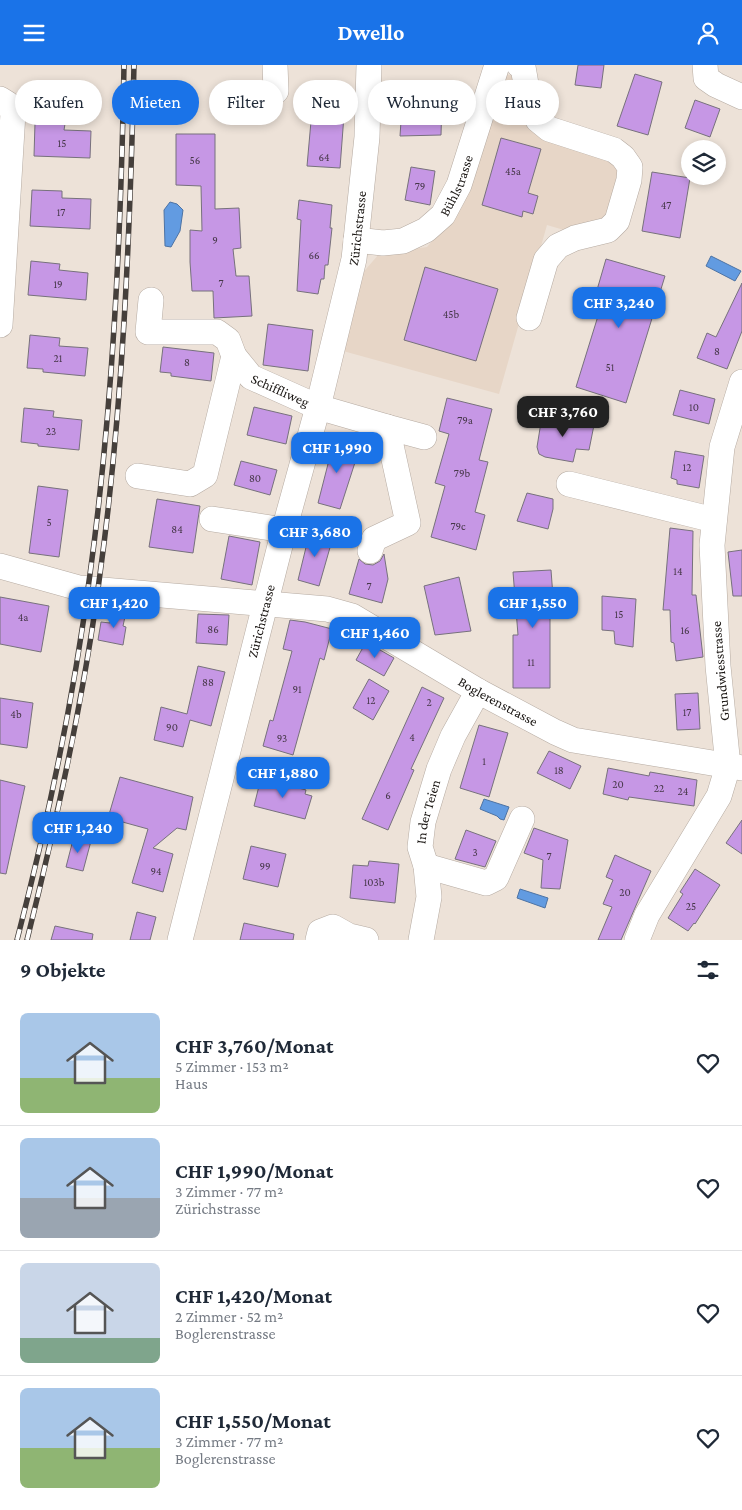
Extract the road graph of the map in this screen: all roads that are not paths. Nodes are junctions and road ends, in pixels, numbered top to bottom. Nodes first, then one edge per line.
1 (274, 65) edge
2 (370, 65) edge
3 (497, 65) edge
4 (520, 65) edge
5 (705, 72) edge
6 (275, 80) edge
7 (742, 97) edge
8 (0, 99) edge
9 (356, 239) junction
10 (151, 299) dead end
11 (0, 315) edge
12 (529, 318) dead end
13 (234, 356) junction
14 (742, 382) edge
15 (318, 407) junction
16 (387, 427) junction
17 (424, 437) dead end
18 (138, 477) dead end
19 (569, 484) dead end
20 (212, 519) dead end
21 (714, 520) junction
22 (284, 530) junction
23 (370, 551) dead end
24 (0, 566) edge
25 (266, 605) junction
26 (478, 691) junction
27 (735, 767) edge
28 (522, 819) dead end
29 (426, 866) junction
30 (180, 940) edge
31 (318, 940) edge
32 (366, 940) edge
33 (421, 940) edge
34 (637, 940) edge

1 - 6 street
2 - 9 street, Zürichstrasse
3 - 9 street, Bühlstrasse
4 - 12 street
5 - 7 street
8 - 11 street
9 - 15 street, Zürichstrasse
10 - 13 street, Schiffliweg
13 - 15 street, Schiffliweg
13 - 18 street
14 - 21 street, Grundwiesstrasse
15 - 16 street, Schiffliweg
15 - 22 street, Zürichstrasse
16 - 17 street, Schiffliweg
16 - 23 street
19 - 21 street
20 - 22 street
21 - 27 street, Grundwiesstrasse
22 - 25 street, Zürichstrasse
24 - 25 street, Boglerenstrasse
25 - 26 street, Boglerenstrasse
25 - 30 street, Zürichstrasse
26 - 27 street, Boglerenstrasse
26 - 29 street, In der Teien
27 - 34 street, Grundwiesstrasse
28 - 29 street
29 - 33 street, In der Teien
31 - 32 street

